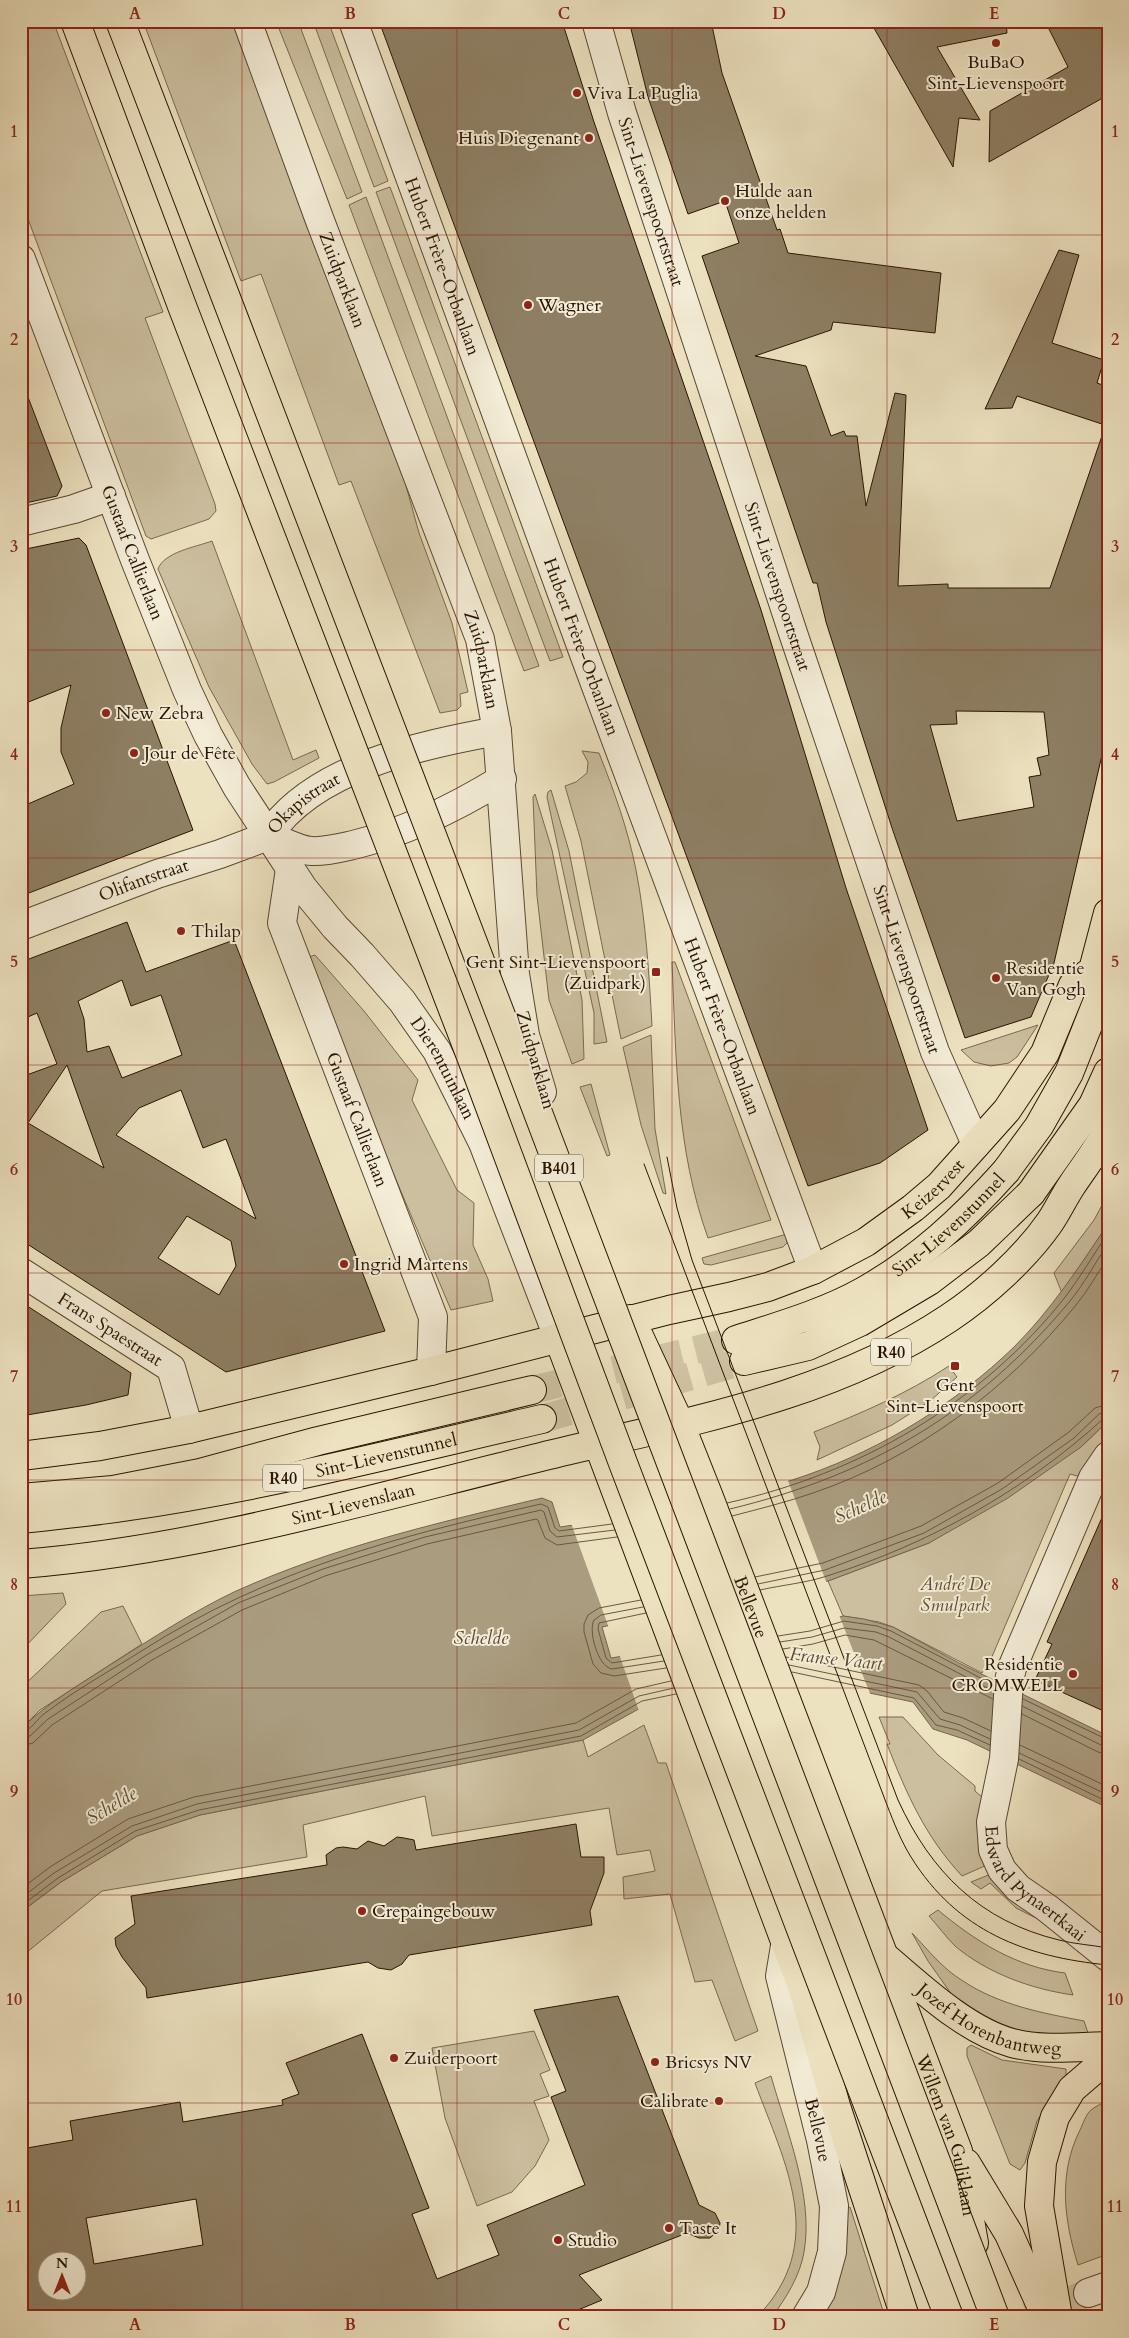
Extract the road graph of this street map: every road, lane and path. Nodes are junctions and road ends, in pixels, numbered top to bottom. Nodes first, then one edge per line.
1 (75, 21) edge
2 (120, 21) edge
3 (247, 21) edge
4 (353, 21) edge
5 (596, 21) edge
6 (21, 259) edge
7 (111, 496) junction
8 (21, 522) edge
9 (497, 731) junction
10 (502, 779) junction
11 (268, 836) junction
12 (290, 869) junction
13 (1108, 913) edge
14 (21, 926) edge
15 (1093, 970) junction
16 (1108, 1072) edge
17 (1108, 1129) edge
18 (976, 1144) junction
19 (813, 1270) junction
20 (21, 1272) edge
21 (631, 1319) junction
22 (558, 1337) junction
23 (431, 1371) junction
24 (532, 1390) tunnel mouth
25 (542, 1419) tunnel mouth
26 (680, 1424) junction
27 (189, 1429) junction
28 (598, 1443) junction
29 (21, 1456) edge
30 (1108, 1456) edge
31 (21, 1498) edge
32 (21, 1518) edge
33 (21, 1564) edge
34 (786, 1940) junction
35 (884, 1956) junction
36 (1108, 1957) edge
37 (803, 1989) junction
38 (1108, 2046) edge
39 (1108, 2058) edge
40 (958, 2151) junction
41 (806, 2317) edge
42 (905, 2317) edge
43 (949, 2317) edge
44 (963, 2317) edge
45 (995, 2317) edge
46 (1001, 2317) edge
47 (1046, 2317) edge
48 (1058, 2317) edge

1 - 43 main road, B401, bridge
2 - 45 main road, B401, bridge
3 - 9 street, Zuidparklaan
4 - 19 street, Hubert Frère-Orbanlaan
5 - 18 street, Sint-Lievenspoortstraat
6 - 7 street, Gustaaf Callierlaan
7 - 8 street
7 - 11 street, Gustaaf Callierlaan
9 - 10 street, Zuidparklaan
9 - 11 street, Okapistraat
10 - 11 street, Okapistraat
10 - 21 street, Zuidparklaan
11 - 12 street, Dierentuinlaan
11 - 14 street, Olifantstraat
12 - 22 street, Dierentuinlaan
12 - 23 street, Gustaaf Callierlaan
13 - 15 main road
15 - 16 main road, Sint-Lievenstunnel / R40
15 - 18 main road, Keizervest
17 - 26 main road, R40
18 - 19 main road, Keizervest
19 - 21 main road, Keizervest
20 - 27 street, Frans Spaestraat
21 - 22 main road
21 - 26 main road, Bellevue
22 - 23 main road
22 - 28 main road
23 - 27 main road
24 - 31 main road, Sint-Lievenstunnel / R40
25 - 32 main road, Sint-Lievenstunnel / R40
26 - 28 main road, Sint-Lievenslaan / R40
26 - 35 main road, Bellevue
27 - 29 main road
28 - 33 main road, Sint-Lievenslaan / R40
28 - 34 main road
30 - 36 street, Edward Pynaertkaai
34 - 37 main road
34 - 41 street, Bellevue
35 - 38 main road, Jozef Horenbantweg
35 - 40 main road, Willem van Guliklaan
37 - 42 main road
37 - 44 main road
39 - 48 main road
40 - 46 main road, Willem van Guliklaan
40 - 47 main road

